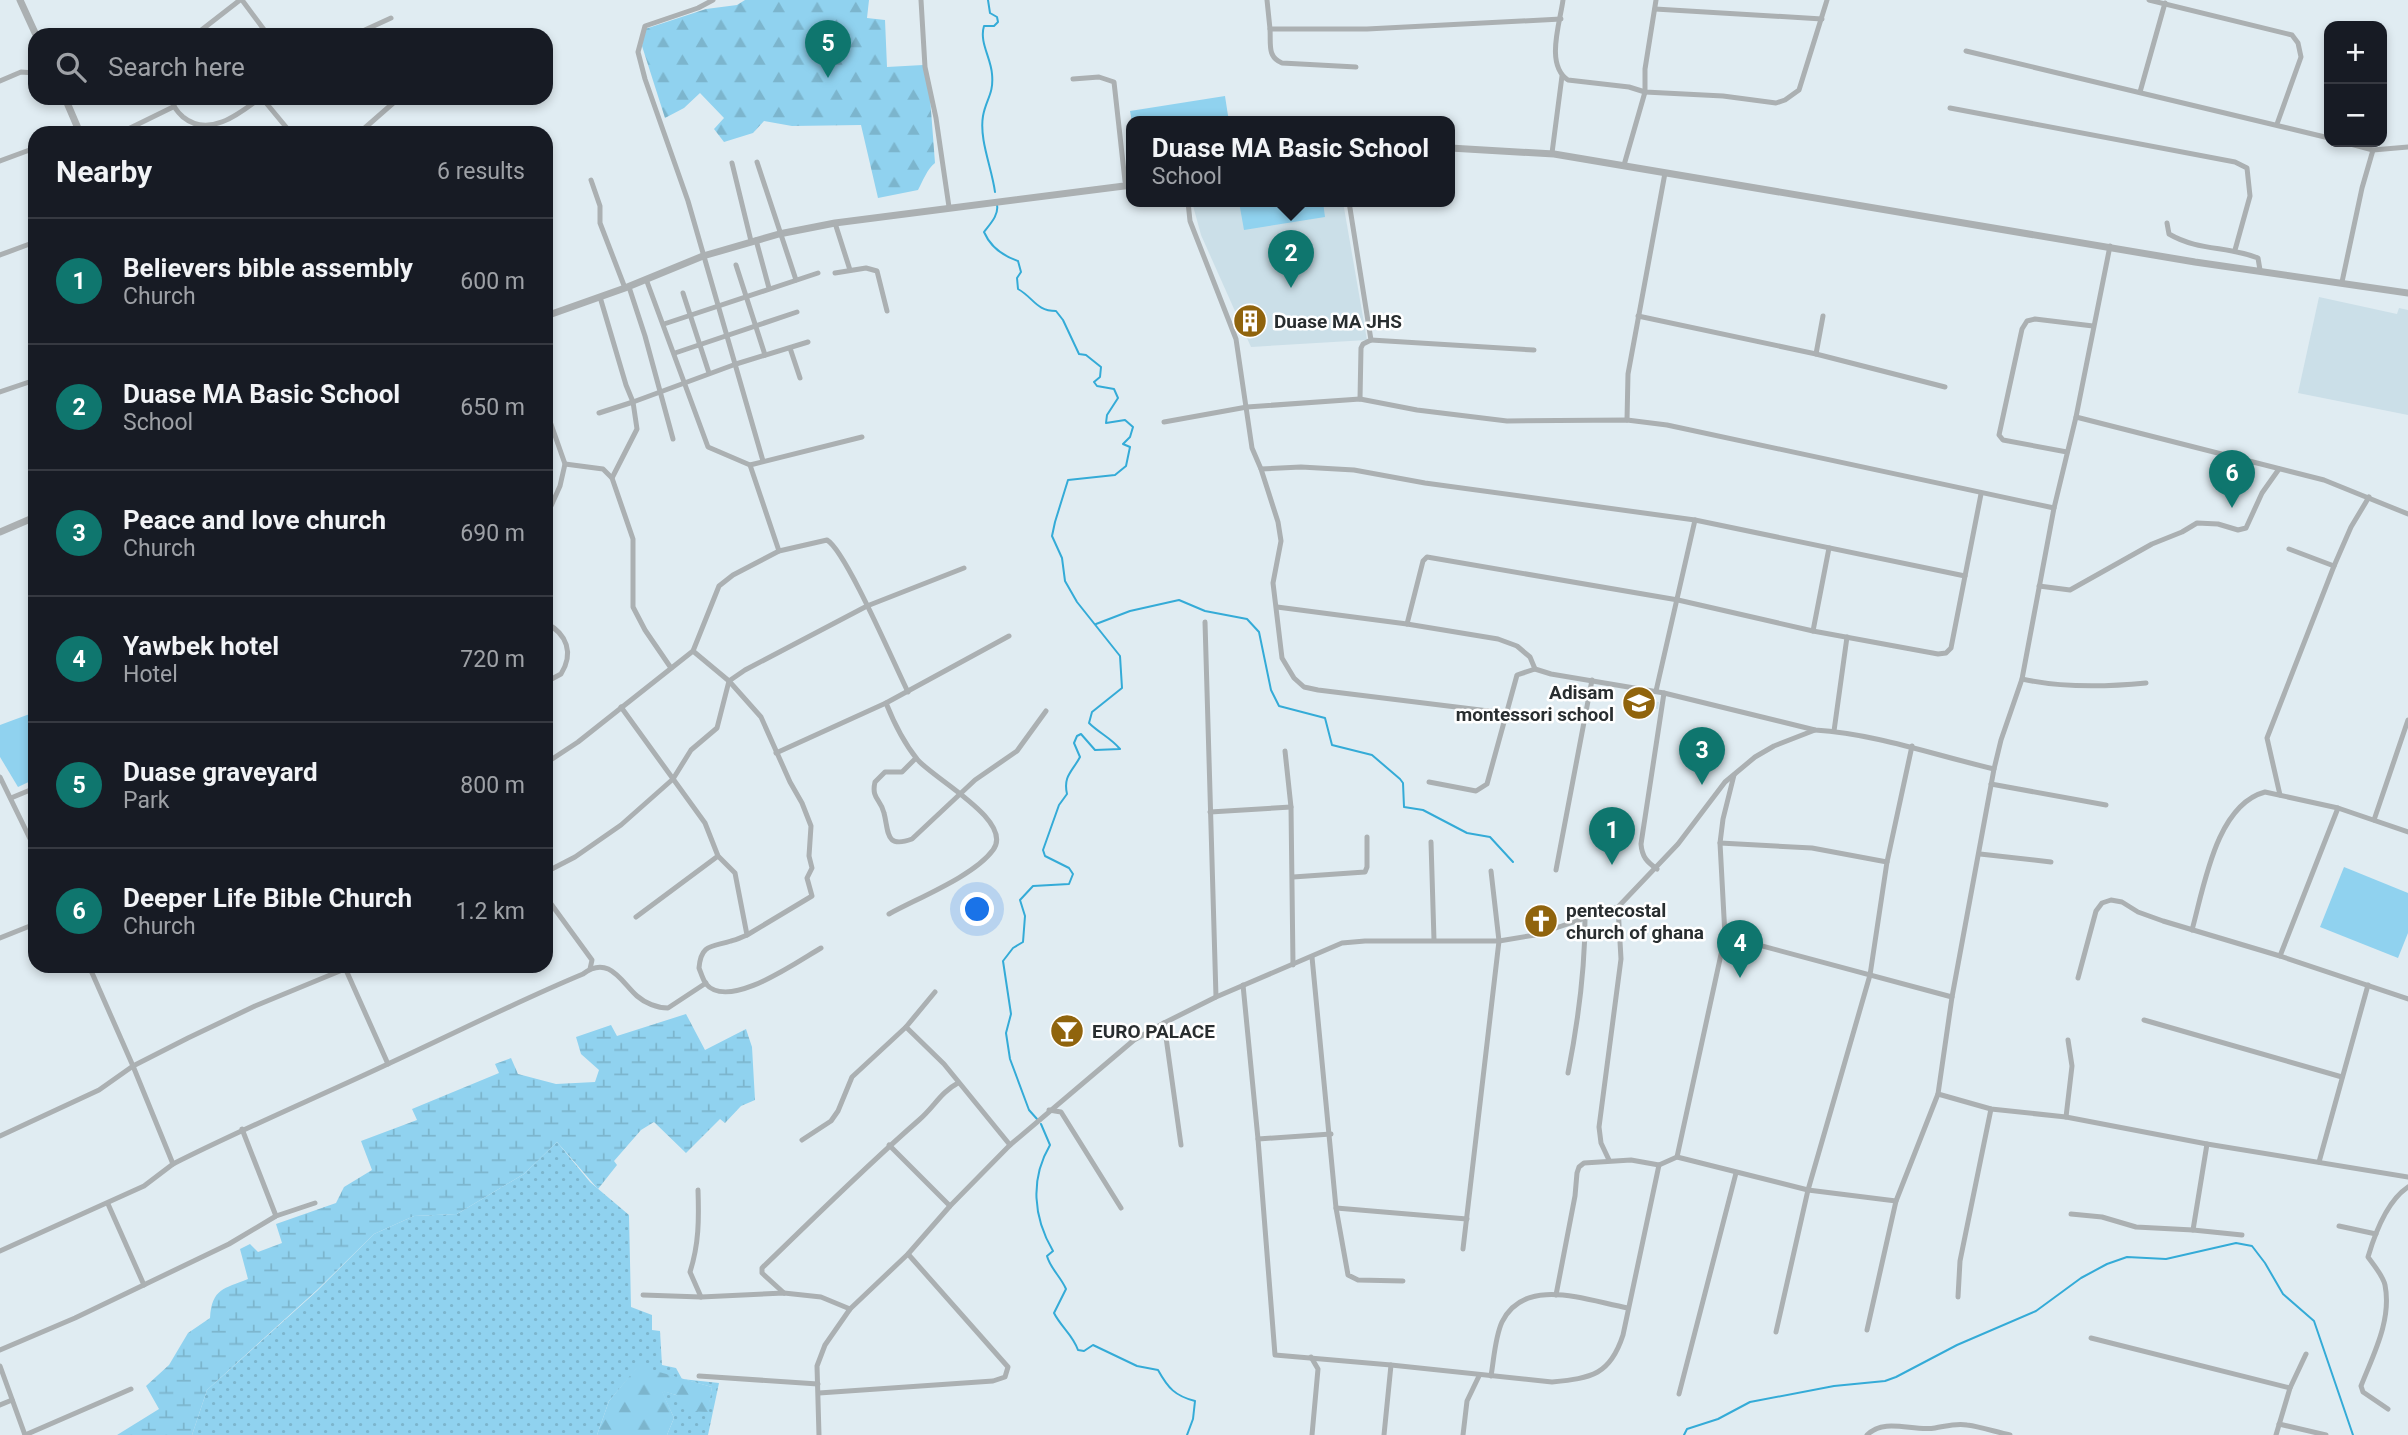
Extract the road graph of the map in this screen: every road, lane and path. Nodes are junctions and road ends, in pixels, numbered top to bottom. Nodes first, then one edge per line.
1 (20, 0) edge
2 (241, 0) edge
3 (713, 0) edge
4 (921, 0) edge
5 (1267, 0) edge
6 (1563, 0) edge
7 (1656, 0) edge
8 (1827, 0) edge
9 (2149, 0) edge
10 (2165, 2) edge
11 (1655, 9) junction
12 (391, 18) dead end
13 (1561, 19) junction
14 (1822, 19) junction
15 (33, 28) edge
16 (204, 28) edge
17 (263, 28) edge
18 (369, 28) edge
19 (1270, 29) junction
20 (1966, 51) dead end
21 (1356, 67) dead end
22 (28, 73) edge
23 (1562, 76) junction
24 (1073, 79) dead end
25 (0, 81) edge
26 (1645, 92) junction
27 (2140, 92) junction
28 (68, 105) edge
29 (252, 105) edge
30 (267, 105) edge
31 (391, 105) edge
32 (173, 107) joint
33 (1950, 108) dead end
34 (2277, 124) junction
35 (75, 126) edge
36 (134, 126) edge
37 (285, 126) edge
38 (367, 126) edge
39 (2324, 137) edge
40 (2362, 147) edge
41 (1455, 148) edge
42 (2408, 148) edge
43 (2373, 150) junction
44 (28, 151) edge
45 (1552, 153) junction
46 (0, 161) edge
47 (757, 162) dead end
48 (732, 163) dead end
49 (1624, 165) junction
50 (1665, 173) junction
51 (591, 180) dead end
52 (1126, 182) edge
53 (1126, 185) edge
54 (948, 207) junction
55 (1189, 207) edge
56 (1350, 207) edge
57 (835, 223) junction
58 (2167, 223) dead end
59 (779, 234) junction
60 (754, 240) junction
61 (28, 245) edge
62 (2110, 246) junction
63 (2196, 247) junction
64 (2235, 250) junction
65 (0, 256) edge
66 (703, 256) junction
67 (2195, 262) junction
68 (736, 265) dead end
69 (850, 270) junction
70 (2260, 270) junction
71 (818, 273) dead end
72 (835, 273) dead end
73 (646, 279) junction
74 (796, 280) junction
75 (2342, 282) junction
76 (627, 287) junction
77 (769, 288) junction
78 (683, 293) dead end
79 (2408, 293) edge
80 (746, 296) junction
81 (600, 297) junction
82 (718, 306) junction
83 (887, 311) dead end
84 (797, 312) dead end
85 (553, 314) edge
86 (689, 316) junction
87 (1638, 316) junction
88 (1823, 316) dead end
89 (664, 324) junction
90 (756, 326) junction
91 (2093, 326) junction
92 (726, 336) junction
93 (1371, 340) junction
94 (808, 342) dead end
95 (700, 345) junction
96 (790, 348) junction
97 (1534, 350) dead end
98 (675, 353) junction
99 (1815, 354) junction
100 (765, 355) junction
101 (736, 364) junction
102 (709, 373) junction
103 (800, 378) dead end
104 (28, 382) edge
105 (683, 382) junction
106 (1945, 387) dead end
107 (0, 391) edge
108 (659, 392) junction
109 (1360, 399) junction
110 (633, 402) junction
111 (1248, 407) junction
112 (598, 413) dead end
113 (2076, 417) junction
114 (1627, 420) junction
115 (1164, 422) dead end
116 (553, 430) edge
117 (862, 437) dead end
118 (673, 439) dead end
119 (2067, 452) junction
120 (763, 461) junction
121 (565, 464) junction
122 (750, 465) junction
123 (1261, 469) junction
124 (2279, 469) junction
125 (611, 478) junction
126 (1982, 494) junction
127 (2369, 497) junction
128 (553, 501) edge
129 (2054, 508) junction
130 (2408, 514) edge
131 (28, 520) edge
132 (1695, 520) junction
133 (0, 532) edge
134 (1829, 548) junction
135 (2289, 549) dead end
136 (779, 551) junction
137 (2334, 566) junction
138 (964, 568) dead end
139 (1965, 576) junction
140 (2039, 586) junction
141 (1678, 600) junction
142 (867, 606) junction
143 (1277, 607) junction
144 (1205, 622) dead end
145 (1407, 624) junction
146 (553, 627) edge
147 (1813, 631) junction
148 (1009, 636) dead end
149 (1847, 638) junction
150 (693, 652) junction
151 (671, 668) junction
152 (1535, 669) junction
153 (553, 678) edge
154 (2021, 679) junction
155 (1592, 680) junction
156 (729, 681) junction
157 (2146, 683) dead end
158 (1656, 691) junction
159 (908, 692) junction
160 (1664, 693) junction
161 (886, 704) junction
162 (621, 707) junction
163 (1046, 711) dead end
164 (1505, 713) junction
165 (2408, 720) edge
166 (1815, 730) junction
167 (1835, 731) junction
168 (1912, 746) junction
169 (1284, 751) dead end
170 (776, 753) junction
171 (553, 758) edge
172 (916, 758) junction
173 (1994, 769) junction
174 (1734, 775) junction
175 (0, 778) edge
176 (673, 779) junction
177 (1429, 782) dead end
178 (1992, 784) junction
179 (28, 791) edge
180 (961, 792) junction
181 (2280, 795) junction
182 (11, 798) junction
183 (2106, 805) dead end
184 (1291, 807) junction
185 (2338, 808) junction
186 (1210, 812) junction
187 (2374, 820) junction
188 (2408, 832) edge
189 (28, 834) edge
190 (1367, 837) dead end
191 (1431, 842) dead end
192 (1720, 843) junction
193 (1980, 854) junction
194 (718, 856) junction
195 (1886, 862) junction
196 (2051, 862) dead end
197 (553, 868) edge
198 (1657, 869) junction
199 (1556, 870) dead end
200 (1491, 871) dead end
201 (1293, 877) junction
202 (553, 907) edge
203 (1618, 907) junction
204 (889, 914) dead end
205 (636, 917) dead end
206 (1584, 919) junction
207 (28, 927) edge
208 (2192, 930) junction
209 (747, 935) junction
210 (1725, 936) junction
211 (0, 938) edge
212 (1434, 940) junction
213 (1499, 941) junction
214 (821, 948) dead end
215 (2280, 956) junction
216 (1312, 957) junction
217 (592, 960) junction
218 (1293, 965) junction
219 (600, 967) junction
220 (590, 969) junction
221 (92, 973) edge
222 (338, 973) edge
223 (347, 973) edge
224 (1870, 975) junction
225 (2078, 978) dead end
226 (706, 983) junction
227 (1243, 985) junction
228 (2368, 985) junction
229 (935, 992) dead end
230 (1216, 997) junction
231 (1952, 997) junction
232 (2408, 999) edge
233 (2144, 1020) dead end
234 (1164, 1023) junction
235 (906, 1027) junction
236 (2068, 1040) dead end
237 (388, 1064) junction
238 (134, 1066) junction
239 (1568, 1073) dead end
240 (2342, 1077) junction
241 (958, 1083) junction
242 (1938, 1094) junction
243 (1991, 1109) junction
244 (1049, 1110) junction
245 (2066, 1117) junction
246 (242, 1129) junction
247 (1331, 1133) junction
248 (0, 1136) edge
249 (1258, 1139) junction
250 (802, 1140) dead end
251 (2207, 1144) junction
252 (890, 1145) junction
253 (1010, 1145) junction
254 (1181, 1145) dead end
255 (1677, 1157) junction
256 (1609, 1160) junction
257 (2319, 1162) junction
258 (173, 1164) junction
259 (1659, 1165) junction
260 (1736, 1173) junction
261 (2408, 1177) edge
262 (2408, 1187) edge
263 (698, 1190) dead end
264 (1808, 1190) junction
265 (1896, 1201) junction
266 (315, 1203) dead end
267 (108, 1204) junction
268 (950, 1206) junction
269 (1121, 1208) dead end
270 (1336, 1208) junction
271 (2071, 1214) dead end
272 (276, 1216) junction
273 (1467, 1219) junction
274 (2339, 1226) dead end
275 (2193, 1230) junction
276 (2376, 1234) junction
277 (2242, 1235) dead end
278 (1462, 1249) dead end
279 (0, 1251) edge
280 (908, 1254) junction
281 (1402, 1281) dead end
282 (144, 1285) junction
283 (784, 1293) junction
284 (1556, 1294) junction
285 (643, 1295) dead end
286 (701, 1297) junction
287 (1958, 1297) dead end
288 (1628, 1308) junction
289 (850, 1309) junction
290 (1867, 1330) dead end
291 (1776, 1332) dead end
292 (2091, 1338) dead end
293 (0, 1350) edge
294 (2306, 1354) dead end
295 (1311, 1357) junction
296 (1327, 1359) junction
297 (1391, 1364) junction
298 (0, 1366) edge
299 (1318, 1369) junction
300 (699, 1376) dead end
301 (1479, 1376) junction
302 (1491, 1376) junction
303 (818, 1384) junction
304 (2290, 1388) junction
305 (131, 1389) dead end
306 (818, 1393) junction
307 (1679, 1394) dead end
308 (12, 1400) junction
309 (0, 1405) edge
310 (2388, 1409) dead end
311 (2279, 1424) junction
312 (25, 1435) edge
313 (819, 1435) edge
314 (1312, 1435) edge
315 (1384, 1435) edge
316 (1463, 1435) edge
317 (1867, 1435) edge
318 (2010, 1435) edge
319 (2276, 1435) edge
320 (2326, 1435) edge

1 - 15 street
2 - 16 street
2 - 17 street
3 - 66 street
4 - 54 street
5 - 19 street
6 - 13 street
7 - 11 street
8 - 14 street
9 - 10 street
10 - 27 street
10 - 34 street
11 - 14 street
11 - 26 street
12 - 18 street
13 - 19 street
13 - 23 street
14 - 26 street
19 - 21 street
20 - 27 street
22 - 25 street
23 - 26 street
23 - 45 street
24 - 52 street
26 - 49 street
27 - 34 street
28 - 35 street
29 - 32 street
30 - 37 street
31 - 38 street
32 - 36 street
33 - 64 street
34 - 39 street
40 - 43 street
41 - 45 street
42 - 43 street
43 - 75 street
44 - 46 street
45 - 49 street
47 - 59 street
48 - 60 street
49 - 50 street
50 - 62 street
50 - 87 street
51 - 76 street
53 - 54 street
54 - 57 street
55 - 111 street
56 - 93 street
57 - 59 street
57 - 69 street
58 - 63 street
59 - 60 street
59 - 74 street
60 - 66 street
60 - 77 street
61 - 65 street
62 - 67 street
62 - 91 street
63 - 64 street
63 - 67 street
64 - 70 street
66 - 73 street
66 - 82 street
67 - 70 street
68 - 80 street
69 - 72 street
69 - 83 street
70 - 75 street
71 - 74 street
73 - 76 street
73 - 89 street
74 - 77 street
75 - 79 street
76 - 81 street
76 - 108 street
77 - 80 street
78 - 86 street
80 - 82 street
80 - 90 street
81 - 85 street
81 - 110 street
82 - 86 street
82 - 92 street
84 - 90 street
86 - 89 street
86 - 95 street
87 - 99 street
87 - 114 street
88 - 99 street
89 - 98 street
90 - 92 street
90 - 100 street
91 - 113 street
91 - 119 street
92 - 95 street
92 - 101 street
93 - 97 street
93 - 109 street
94 - 96 street
95 - 98 street
95 - 102 street
96 - 100 street
96 - 103 street
98 - 105 street
99 - 106 street
100 - 101 street
101 - 102 street
101 - 120 street
102 - 105 street
104 - 107 street
105 - 108 street
105 - 122 street
108 - 110 street
108 - 118 street
109 - 111 street
109 - 114 street
110 - 112 street
110 - 125 street
111 - 115 street
111 - 123 street
113 - 119 street
113 - 124 street
114 - 126 street
116 - 121 street
117 - 120 street
119 - 129 street
120 - 122 street
121 - 125 street
121 - 128 street
122 - 136 street
123 - 132 street
123 - 143 street
124 - 127 street
124 - 140 street
125 - 151 street
126 - 129 street
126 - 139 street
127 - 130 street
127 - 137 street
129 - 140 street
131 - 133 street
132 - 134 street
132 - 141 street
134 - 139 street
134 - 147 street
135 - 137 street
136 - 142 street
136 - 150 street
137 - 181 street
138 - 142 street
139 - 149 street
140 - 154 street
141 - 145 street
141 - 147 street
141 - 158 street
142 - 156 street
142 - 159 street
143 - 145 street
143 - 164 street
144 - 186 street
145 - 152 street
146 - 153 street
147 - 149 street
148 - 159 street
149 - 167 street
150 - 151 street
150 - 156 street
151 - 162 street
152 - 155 street
152 - 164 street
154 - 157 street
154 - 173 street
155 - 158 street
155 - 199 street
156 - 170 street
156 - 176 street
158 - 160 street
159 - 161 street
160 - 166 street
160 - 198 street
161 - 170 street
161 - 172 street
162 - 171 street
162 - 176 street
163 - 180 street
164 - 177 street
165 - 187 street
166 - 167 street
166 - 174 street
167 - 168 street
168 - 173 street
168 - 195 street
169 - 184 street
170 - 209 street
172 - 180 street
172 - 180 street
173 - 178 street
174 - 192 street
174 - 198 street
175 - 182 street
176 - 194 street
176 - 197 street
178 - 183 street
178 - 193 street
179 - 182 street
180 - 204 street
181 - 185 street
181 - 208 street
182 - 189 street
184 - 186 street
184 - 201 street
185 - 187 street
185 - 215 street
186 - 230 street
187 - 188 street
190 - 201 street
191 - 212 street
192 - 195 street
192 - 210 street
193 - 196 street
193 - 231 street
194 - 205 street
194 - 209 street
195 - 224 street
198 - 203 street
200 - 213 street
201 - 218 street
202 - 217 street
203 - 206 street
203 - 256 street
206 - 213 street
206 - 239 street
207 - 211 street
208 - 215 street
208 - 225 street
209 - 226 street
210 - 224 street
210 - 255 street
212 - 213 street
212 - 216 street
213 - 273 street
214 - 226 street
215 - 228 street
216 - 218 street
216 - 247 street
217 - 219 street
217 - 220 street
218 - 227 street
219 - 220 street
219 - 226 street
220 - 237 street
221 - 238 street
222 - 238 street
223 - 237 street
224 - 231 street
224 - 264 street
227 - 230 street
227 - 249 street
228 - 232 street
228 - 240 street
229 - 235 street
230 - 234 street
231 - 242 street
233 - 240 street
234 - 244 street
234 - 254 street
235 - 241 street
235 - 250 street
236 - 245 street
237 - 246 street
238 - 248 street
238 - 258 street
240 - 257 street
241 - 252 street
241 - 253 street
242 - 243 street
242 - 265 street
243 - 245 street
243 - 287 street
244 - 253 street
244 - 269 street
245 - 251 street
246 - 258 street
246 - 272 street
247 - 249 street
247 - 270 street
249 - 295 street
251 - 257 street
251 - 275 street
252 - 268 street
252 - 283 street
253 - 268 street
255 - 259 street
255 - 260 street
256 - 259 street
256 - 284 street
257 - 261 street
258 - 267 street
259 - 288 street
260 - 264 street
260 - 307 street
262 - 276 street
263 - 286 street
264 - 265 street
264 - 291 street
265 - 290 street
266 - 272 street
267 - 279 street
267 - 282 street
268 - 280 street
270 - 273 street
270 - 281 street
271 - 275 street
272 - 282 street
273 - 278 street
274 - 276 street
275 - 277 street
276 - 310 street
280 - 289 street
280 - 306 street
282 - 293 street
283 - 286 street
283 - 289 street
284 - 288 street
284 - 302 street
285 - 286 street
288 - 302 street
289 - 303 street
292 - 304 street
294 - 304 street
295 - 296 street
295 - 299 street
296 - 297 street
296 - 299 street
297 - 301 street
297 - 315 street
298 - 308 street
299 - 314 street
300 - 303 street
301 - 302 street
301 - 316 street
303 - 306 street
304 - 311 street
305 - 312 street
306 - 313 street
308 - 309 street
308 - 312 street
311 - 319 street
311 - 320 street
317 - 318 street

